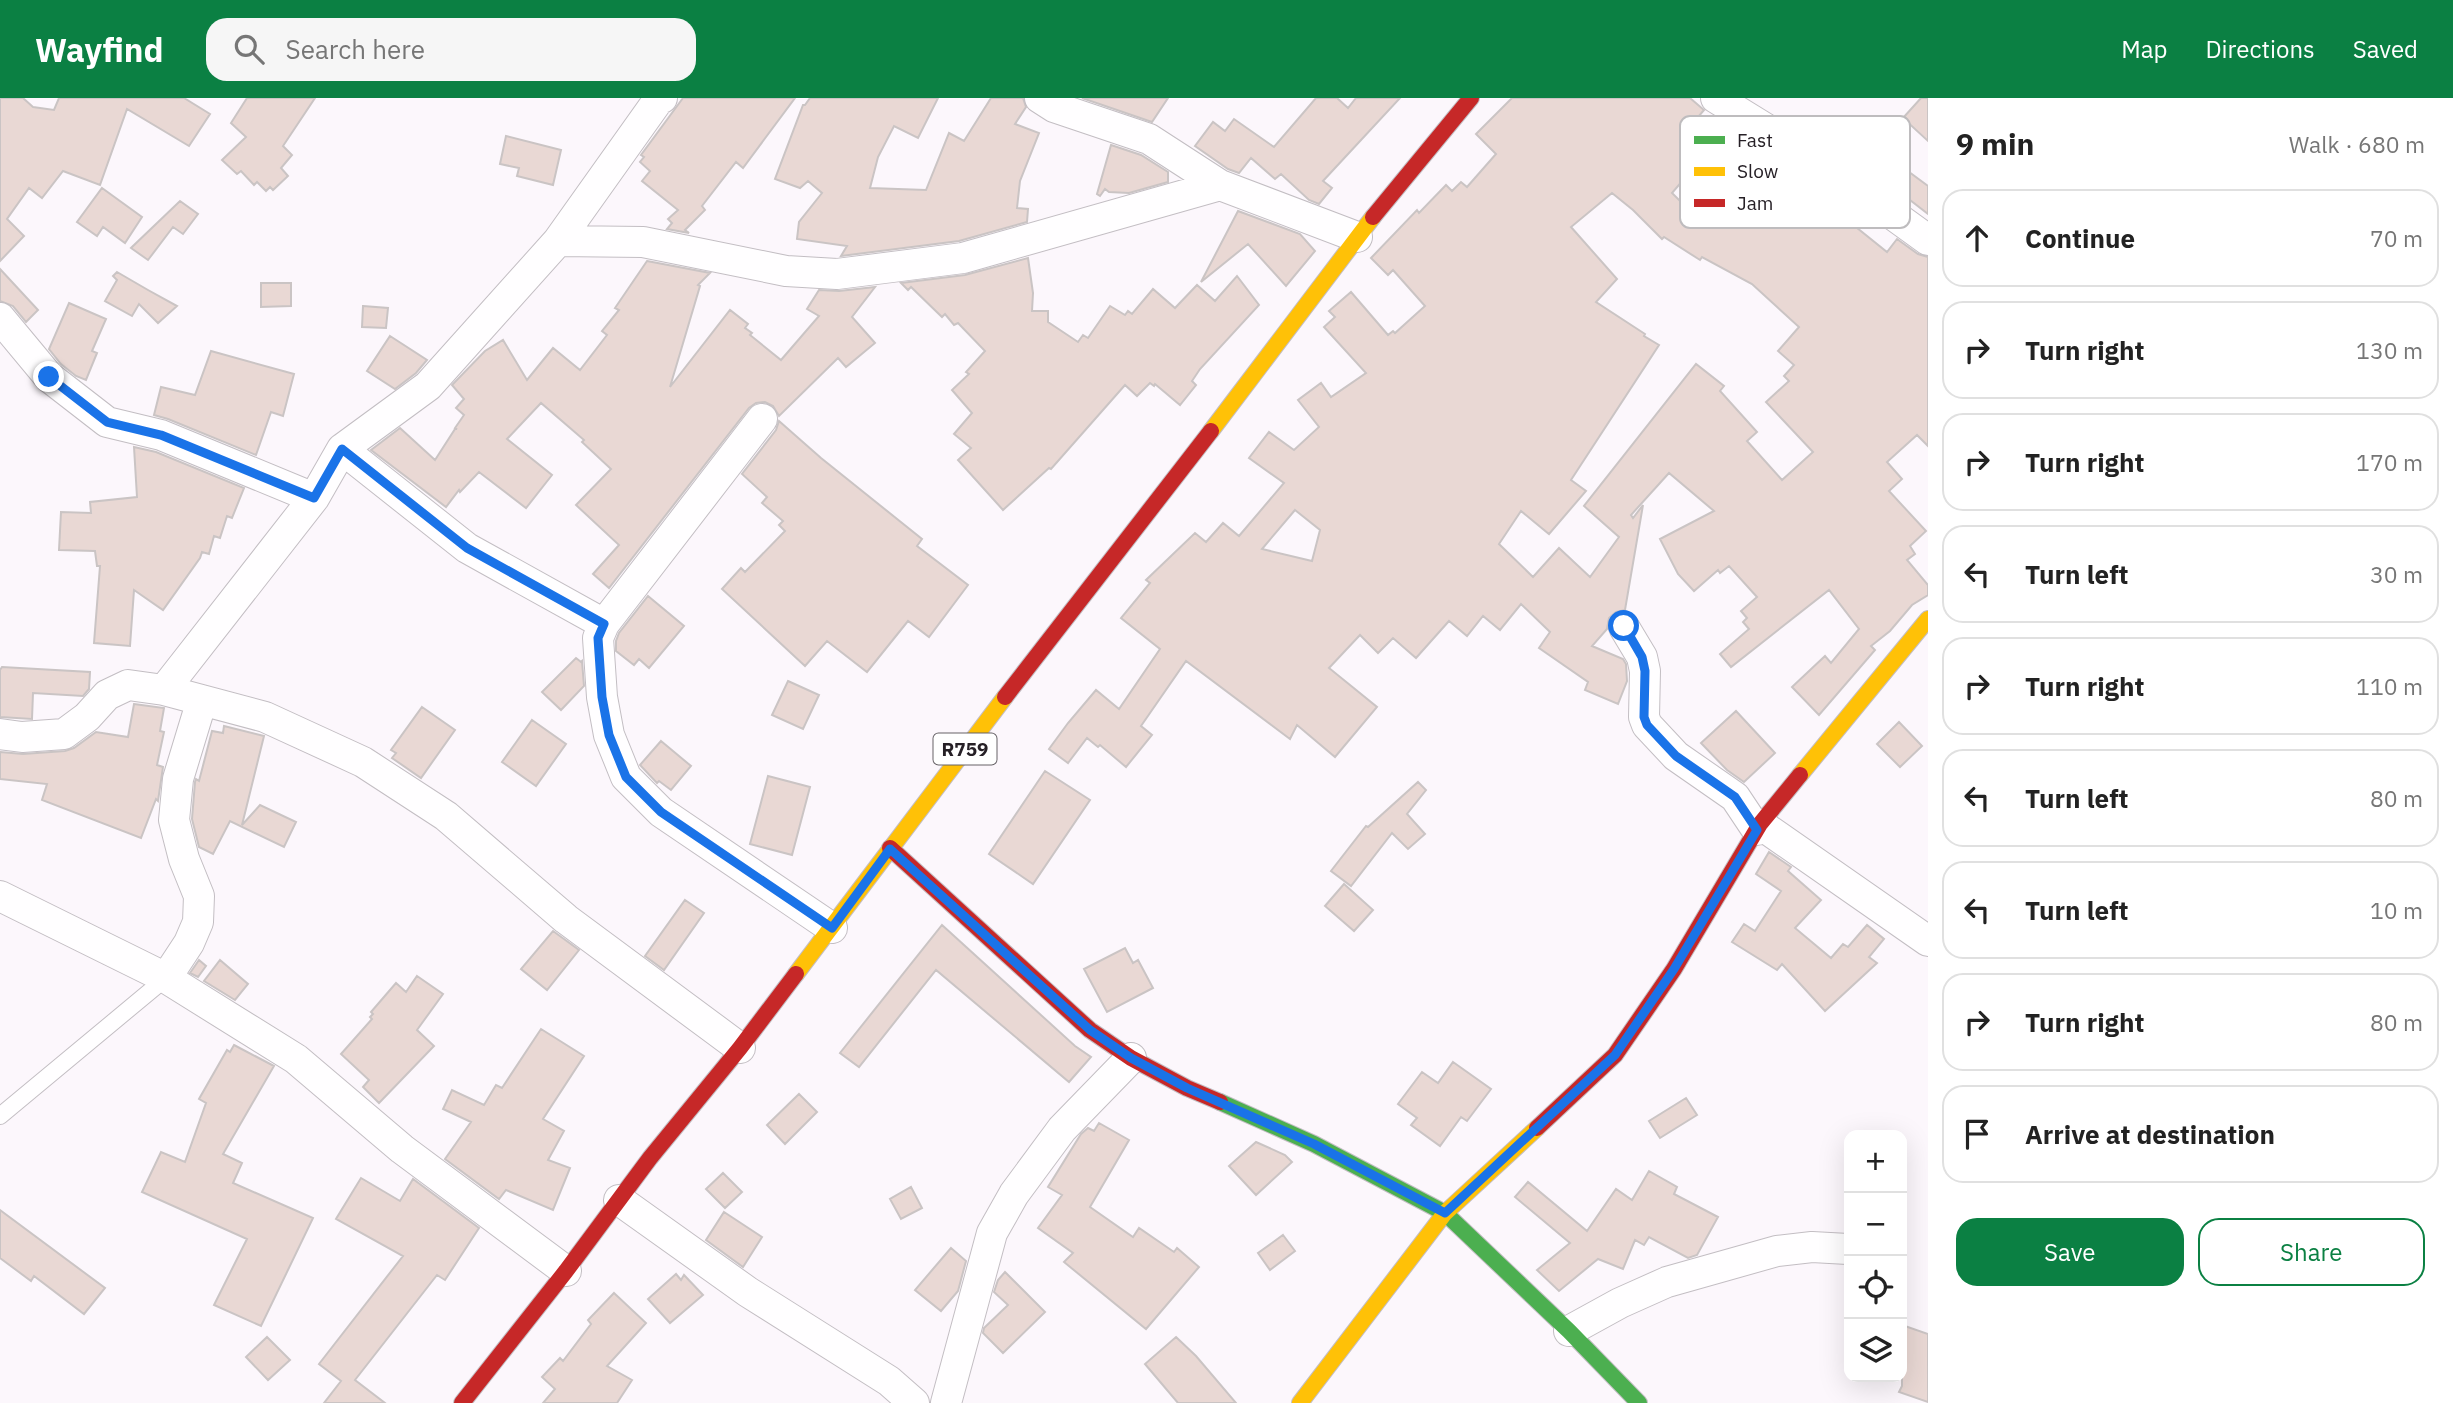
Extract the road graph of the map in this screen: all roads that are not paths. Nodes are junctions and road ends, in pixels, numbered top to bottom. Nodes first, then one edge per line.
1 (662, 98) edge
2 (1040, 98) edge
3 (1471, 98) edge
4 (1716, 98) edge
5 (1745, 116) edge
6 (1220, 185) junction
7 (1910, 227) edge
8 (1357, 237) junction
9 (1928, 240) edge
10 (558, 242) junction
11 (0, 318) edge
12 (762, 419) dead end
13 (342, 449) junction
14 (314, 498) junction
15 (1928, 619) edge
16 (604, 624) junction
17 (1624, 626) dead end
18 (164, 690) junction
19 (202, 700) junction
20 (0, 734) edge
21 (1759, 827) junction
22 (890, 849) junction
23 (0, 896) edge
24 (832, 928) junction
25 (1928, 941) edge
26 (166, 978) junction
27 (740, 1048) junction
28 (1131, 1058) junction
29 (0, 1116) edge
30 (619, 1200) junction
31 (1445, 1213) junction
32 (1844, 1249) edge
33 (566, 1271) junction
34 (1569, 1331) junction
35 (462, 1403) edge
36 (914, 1403) edge
37 (946, 1403) edge
38 (1300, 1403) edge
39 (1639, 1403) edge

1 - 10 street
2 - 6 street
3 - 8 street, R759
4 - 5 street
6 - 8 street
6 - 10 street
7 - 9 street
8 - 22 street, R759
10 - 13 street
11 - 14 street
12 - 16 street
13 - 14 street
13 - 16 street
14 - 18 street
15 - 21 street
16 - 24 street
17 - 21 street
18 - 19 street
18 - 20 street
19 - 26 street
19 - 27 street
21 - 25 street
21 - 31 street
22 - 24 street, R759
22 - 28 street
23 - 26 street
24 - 27 street, R759
26 - 29 lane
26 - 33 street
27 - 30 street, R759
28 - 31 street
28 - 37 street
30 - 33 street, R759
30 - 36 street
31 - 34 street
31 - 38 street
32 - 34 street
33 - 35 street, R759
34 - 39 street

